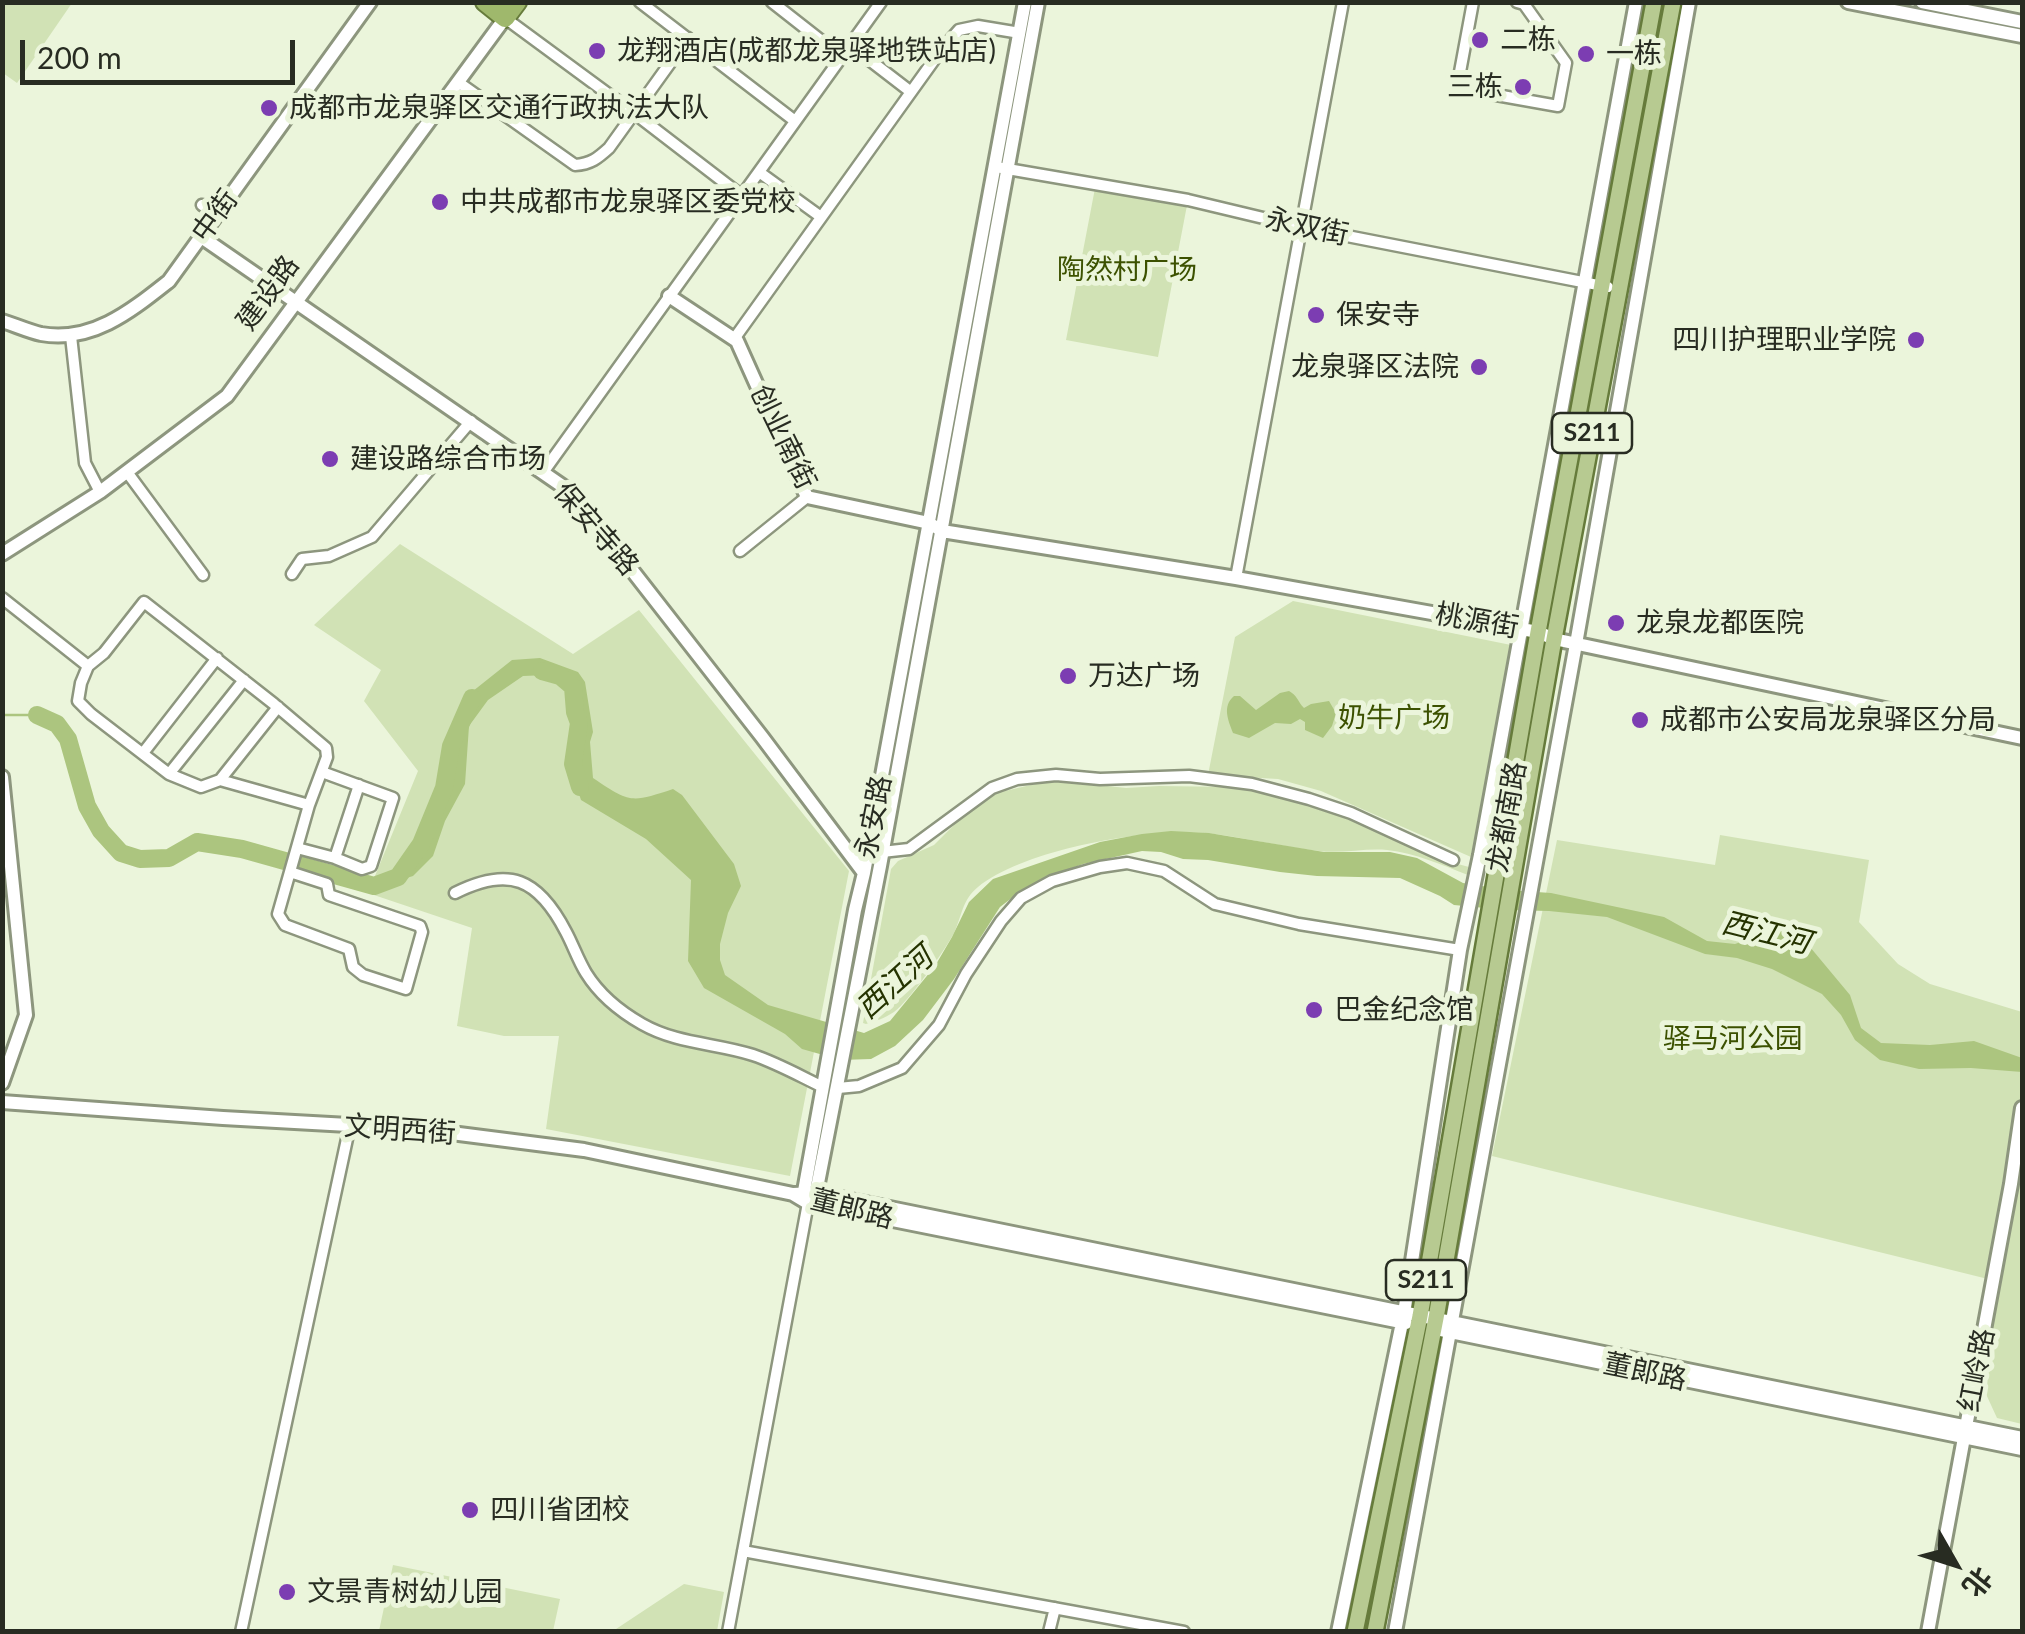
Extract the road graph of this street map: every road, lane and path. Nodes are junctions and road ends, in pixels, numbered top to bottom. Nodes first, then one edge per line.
1 (370, 2) edge
2 (485, 2) edge
3 (517, 2) edge
4 (640, 2) edge
5 (772, 2) edge
6 (882, 2) edge
7 (1025, 2) edge
8 (1038, 2) edge
9 (1343, 2) edge
10 (1472, 2) edge
11 (1517, 2) edge
12 (1636, 2) edge
13 (1654, 2) edge
14 (1673, 2) edge
15 (1689, 2) edge
16 (1848, 2) edge
17 (1922, 2) edge
18 (506, 18) junction
19 (2022, 22) edge
20 (1020, 33) junction
21 (2022, 36) edge
22 (688, 38) junction
23 (850, 46) junction
24 (842, 57) junction
25 (458, 82) junction
26 (911, 92) junction
27 (634, 112) junction
28 (795, 121) junction
29 (1002, 169) junction
30 (758, 172) junction
31 (742, 196) junction
32 (202, 205) dead end
33 (215, 214) junction
34 (821, 216) junction
35 (1301, 226) junction
36 (200, 236) junction
37 (1594, 283) junction
38 (1619, 290) junction
39 (670, 296) junction
40 (296, 302) junction
41 (2, 321) edge
42 (72, 336) junction
43 (734, 339) junction
44 (470, 421) junction
45 (544, 471) junction
46 (127, 472) junction
47 (100, 492) junction
48 (807, 498) junction
49 (929, 523) junction
50 (942, 531) junction
51 (740, 551) dead end
52 (2, 554) edge
53 (292, 574) dead end
54 (203, 575) dead end
55 (1236, 578) junction
56 (2, 598) edge
57 (1521, 629) junction
58 (1538, 632) junction
59 (1554, 639) junction
60 (1576, 644) junction
61 (217, 658) junction
62 (88, 666) junction
63 (244, 680) junction
64 (278, 707) junction
65 (2022, 738) edge
66 (142, 754) junction
67 (322, 772) junction
68 (169, 774) junction
69 (2, 778) edge
70 (220, 780) junction
71 (360, 785) junction
72 (309, 805) junction
73 (882, 852) junction
74 (335, 858) junction
75 (1453, 860) dead end
76 (293, 862) junction
77 (1507, 862) junction
78 (864, 873) junction
79 (454, 892) dead end
80 (1460, 950) junction
81 (845, 1009) junction
82 (2, 1083) edge
83 (830, 1087) junction
84 (2, 1102) edge
85 (2022, 1108) edge
86 (350, 1125) junction
87 (806, 1195) junction
88 (1427, 1322) junction
89 (1965, 1432) junction
90 (2022, 1438) edge
91 (2022, 1449) edge
92 (743, 1551) junction
93 (1054, 1608) junction
94 (241, 1632) edge
95 (728, 1632) edge
96 (1049, 1632) edge
97 (1184, 1632) edge
98 (1338, 1632) edge
99 (1355, 1632) edge
100 (1375, 1632) edge
101 (1394, 1632) edge
102 (1928, 1632) edge

1 - 33 street, 中街
2 - 18 highway
3 - 18 highway, 建设路
4 - 22 street
5 - 24 street
6 - 23 street
7 - 20 street, 永安路
8 - 29 street
9 - 35 street
10 - 11 street
12 - 37 street
13 - 37 main road, 龙都南路 / S211
14 - 38 main road, 龙都南路 / S211
15 - 60 street
16 - 21 street
17 - 19 street
18 - 25 street, 建设路
18 - 27 street
20 - 26 street
20 - 29 street, 永安路
22 - 27 street
22 - 28 street
23 - 24 street
23 - 26 street
24 - 28 street
25 - 27 street
25 - 40 street, 建设路
26 - 34 street
27 - 31 street
28 - 30 street
29 - 35 street, 永双街
29 - 49 street, 永安路
29 - 50 street
30 - 31 street
30 - 34 street
31 - 39 street
32 - 33 street
33 - 36 street, 中街
34 - 43 street
35 - 37 street, 永双街
35 - 55 street
36 - 40 street, 保安寺路
36 - 42 street, 中街
37 - 38 street, 永双街
37 - 57 street
37 - 58 main road, 龙都南路 / S211
38 - 59 main road, 龙都南路 / S211
39 - 43 street
39 - 45 street
40 - 44 street, 保安寺路
40 - 46 street, 建设路
41 - 42 street
42 - 47 street
43 - 48 street, 创业南街
44 - 45 street, 保安寺路
44 - 53 street
45 - 78 street, 保安寺路
46 - 47 street, 建设路
46 - 54 street
47 - 52 street, 建设路
48 - 49 street, 创业南街
48 - 51 street
49 - 50 street, 桃源街
49 - 78 street, 永安路
50 - 55 street, 桃源街
50 - 73 street
55 - 57 street, 桃源街
56 - 62 street
57 - 58 street, 桃源街
57 - 80 street
58 - 59 street, 桃源街
58 - 77 main road, 龙都南路 / S211
59 - 60 street, 桃源街
59 - 77 main road, 龙都南路 / S211
60 - 65 street, 桃源街
60 - 88 street
61 - 62 street
61 - 63 street
61 - 66 street
62 - 66 street
63 - 64 street
63 - 68 street
64 - 67 street
64 - 70 street
66 - 68 street
67 - 71 street
67 - 72 street
68 - 70 street
69 - 82 street
70 - 72 street
71 - 74 street
71 - 74 street
72 - 76 street
73 - 75 street
73 - 81 street
74 - 76 street
76 - 76 street
77 - 88 main road, 龙都南路 / S211
78 - 81 street, 永安路
79 - 83 street
80 - 83 street
80 - 88 street
81 - 83 street, 永安路
83 - 87 street, 永安路
84 - 86 street, 文明西街
85 - 89 street, 红岭路
86 - 87 street, 文明西街
86 - 94 street
87 - 88 street, 董郞路
87 - 92 street
88 - 89 street, 董郞路
88 - 98 street
88 - 99 main road, 龙都南路 / S211
88 - 100 main road, 龙都南路 / S211
88 - 101 street
89 - 90 street, 董郞路
89 - 91 street, 董郞路
89 - 102 street, 红岭路
92 - 93 street
92 - 95 street
93 - 96 street
93 - 97 street

